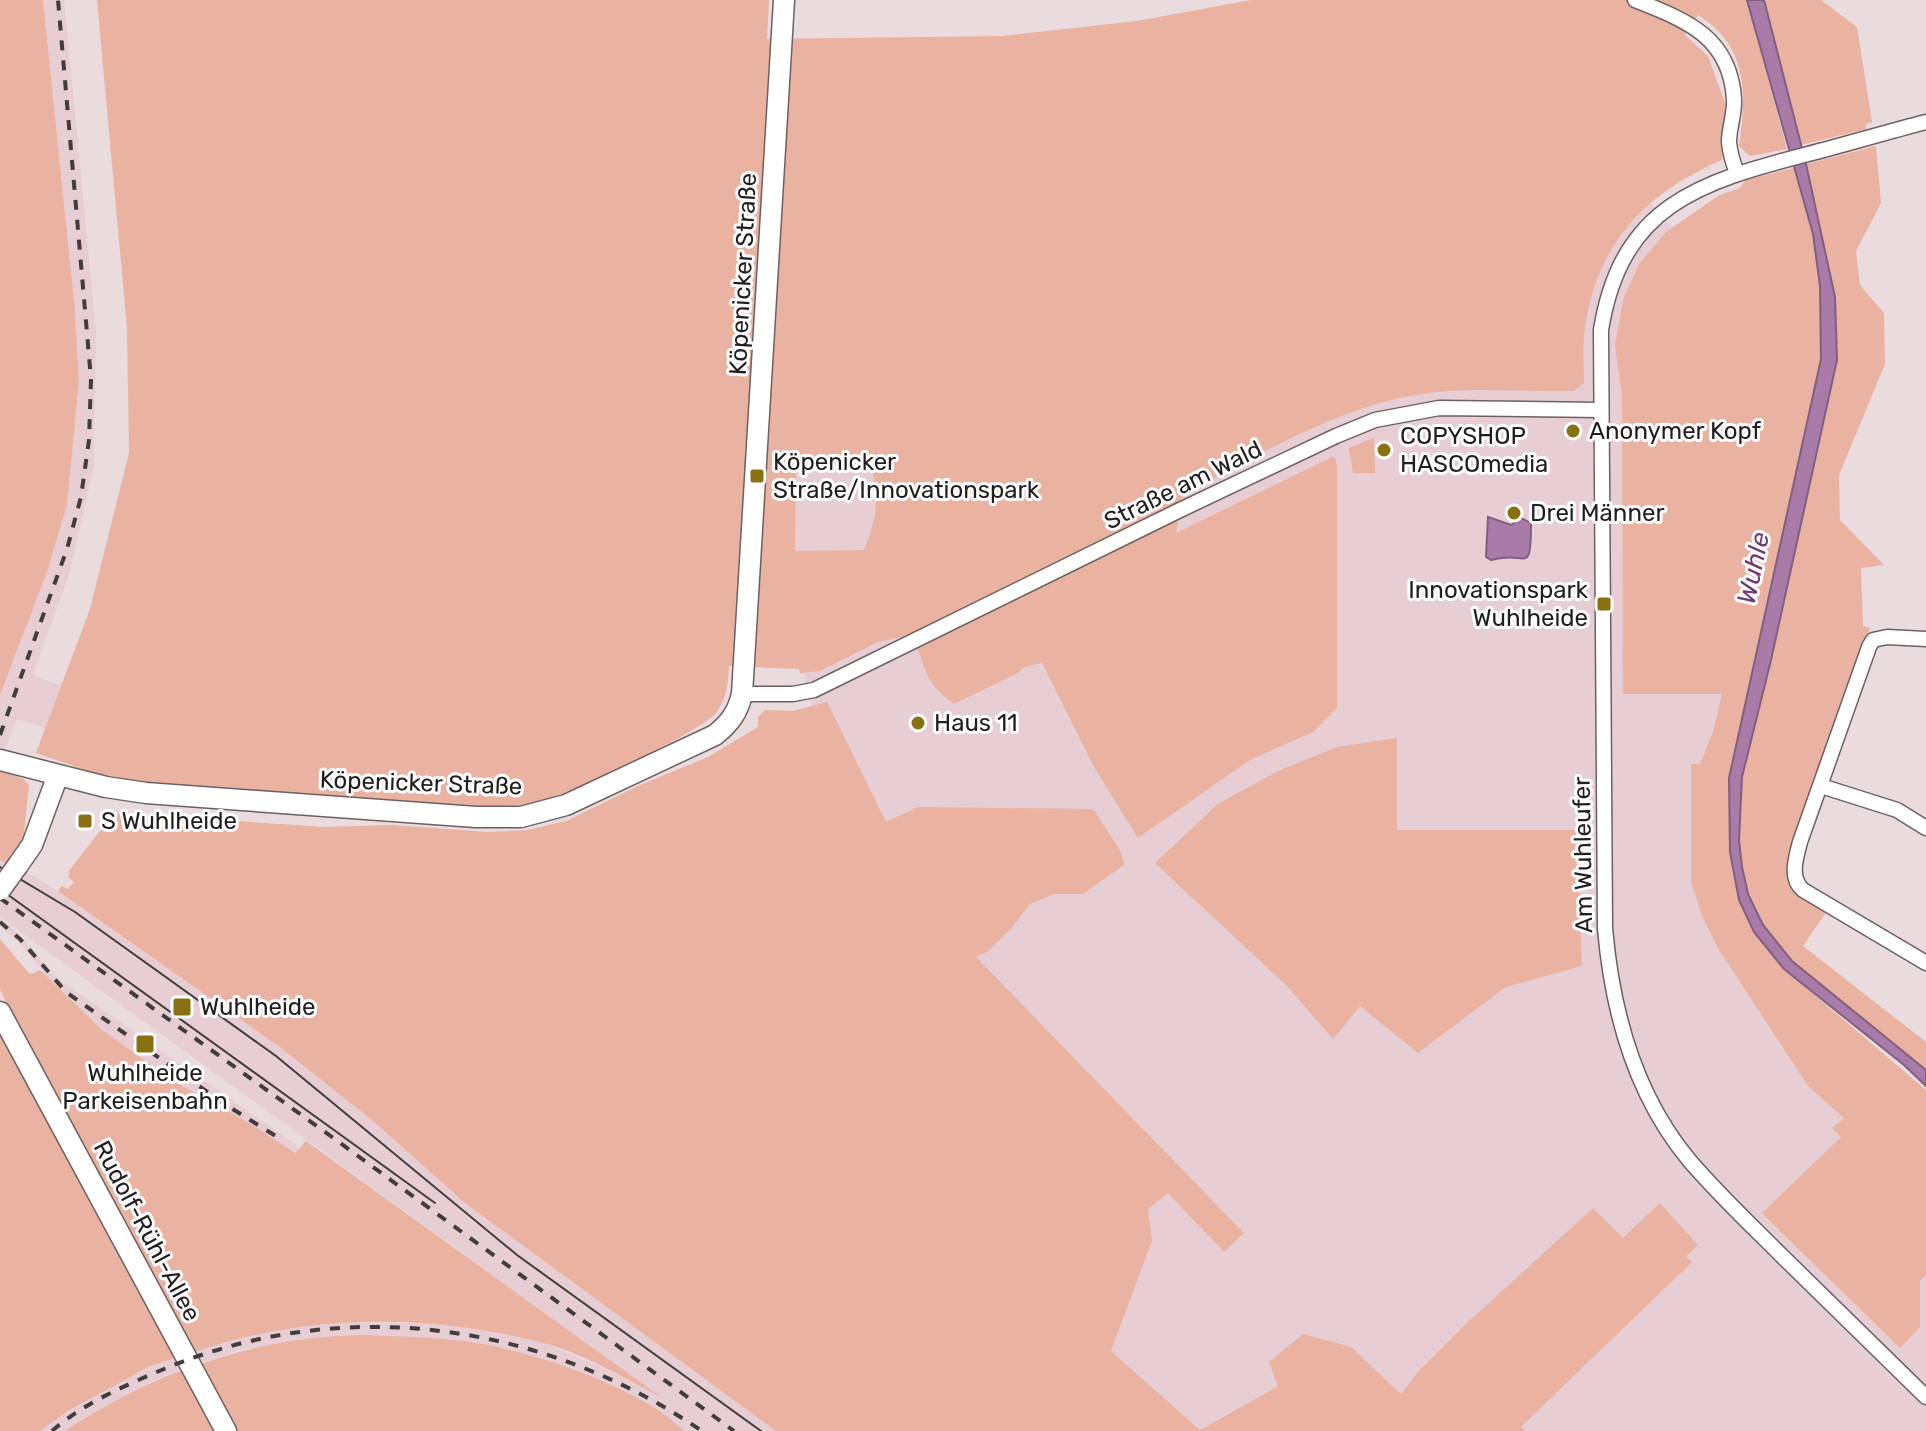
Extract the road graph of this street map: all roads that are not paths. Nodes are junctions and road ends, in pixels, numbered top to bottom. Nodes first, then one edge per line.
1 (784, 0) edge
2 (1635, 0) edge
3 (1926, 122) edge
4 (1737, 173) junction
5 (1601, 410) junction
6 (1926, 639) edge
7 (742, 694) junction
8 (0, 760) edge
9 (58, 775) junction
10 (1821, 786) junction
11 (1926, 828) edge
12 (0, 890) edge
13 (1926, 963) edge
14 (0, 1012) edge
15 (1926, 1397) edge
16 (226, 1431) edge

1 - 7 main road, Köpenicker Straße
2 - 4 street
3 - 4 street, Am Wuhleufer
4 - 5 street, Am Wuhleufer
5 - 7 street, Straße am Wald
5 - 15 street, Am Wuhleufer
6 - 10 street
7 - 9 main road, Köpenicker Straße
8 - 9 main road
9 - 12 main road, bridge
10 - 11 street
10 - 13 street
14 - 16 main road, Rudolf-Rühl-Allee

